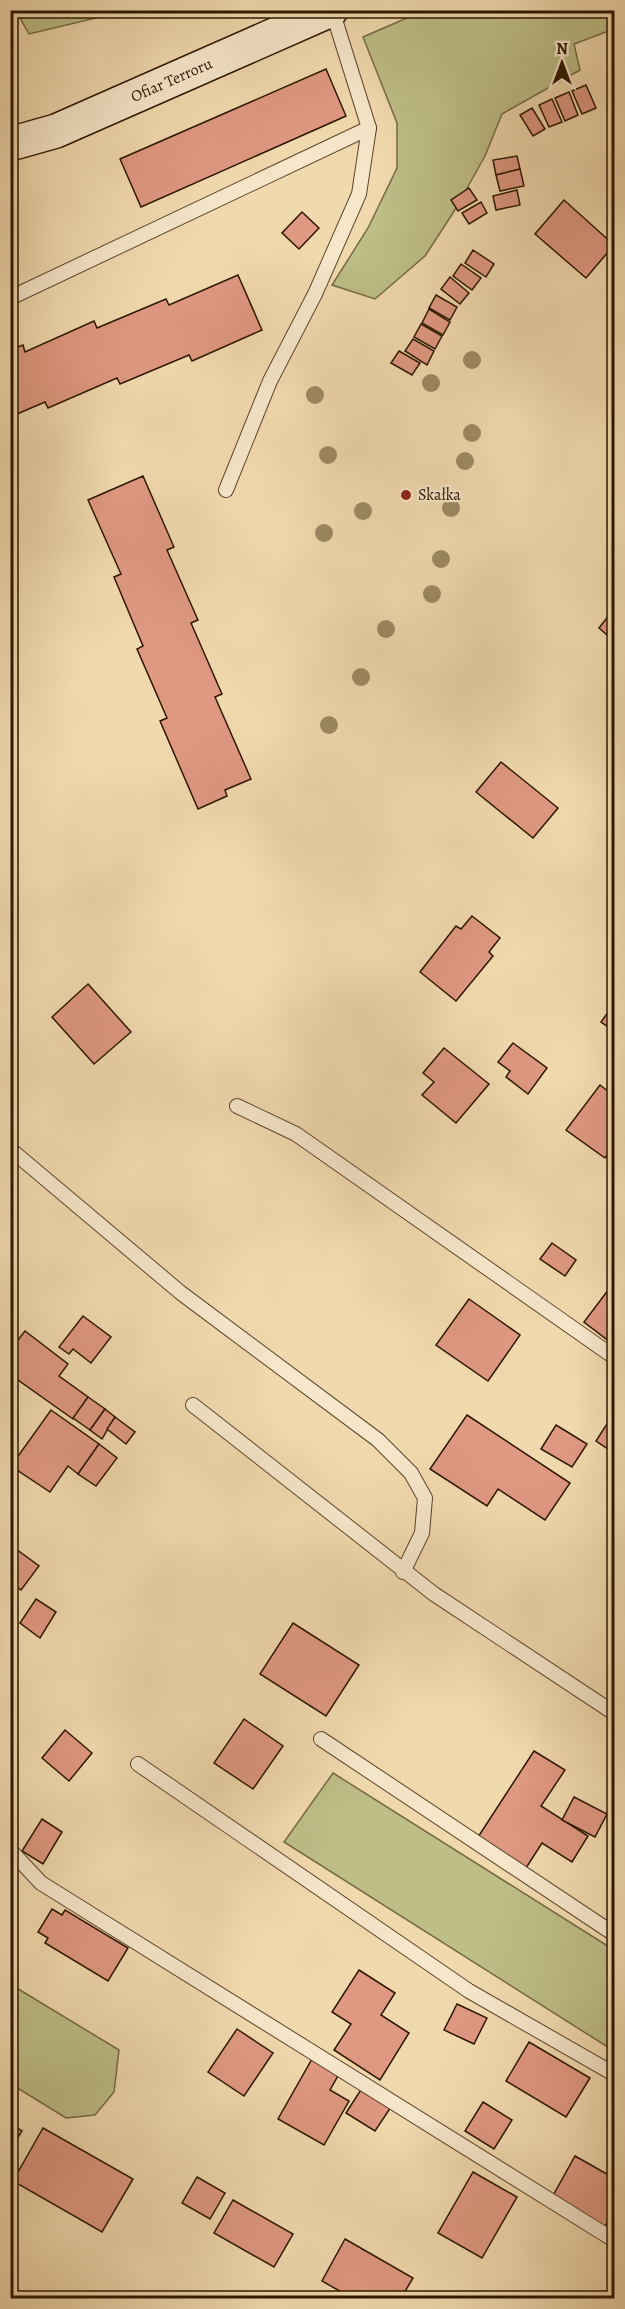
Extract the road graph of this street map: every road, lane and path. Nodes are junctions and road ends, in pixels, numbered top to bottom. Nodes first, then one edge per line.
1 (331, 10) edge
2 (369, 128) junction
3 (10, 144) edge
4 (10, 298) edge
5 (226, 489) dead end
6 (237, 1106) dead end
7 (10, 1149) edge
8 (615, 1357) edge
9 (193, 1405) dead end
10 (403, 1572) junction
11 (615, 1713) edge
12 (321, 1739) dead end
13 (138, 1764) dead end
14 (10, 1850) edge
15 (615, 1934) edge
16 (615, 2074) edge
17 (615, 2240) edge

1 - 2 lane
1 - 3 street, Ofiar Terroru
2 - 4 lane
2 - 5 lane
6 - 8 lane
7 - 10 lane
9 - 10 lane
10 - 11 lane
12 - 15 lane
13 - 16 lane
14 - 17 lane

